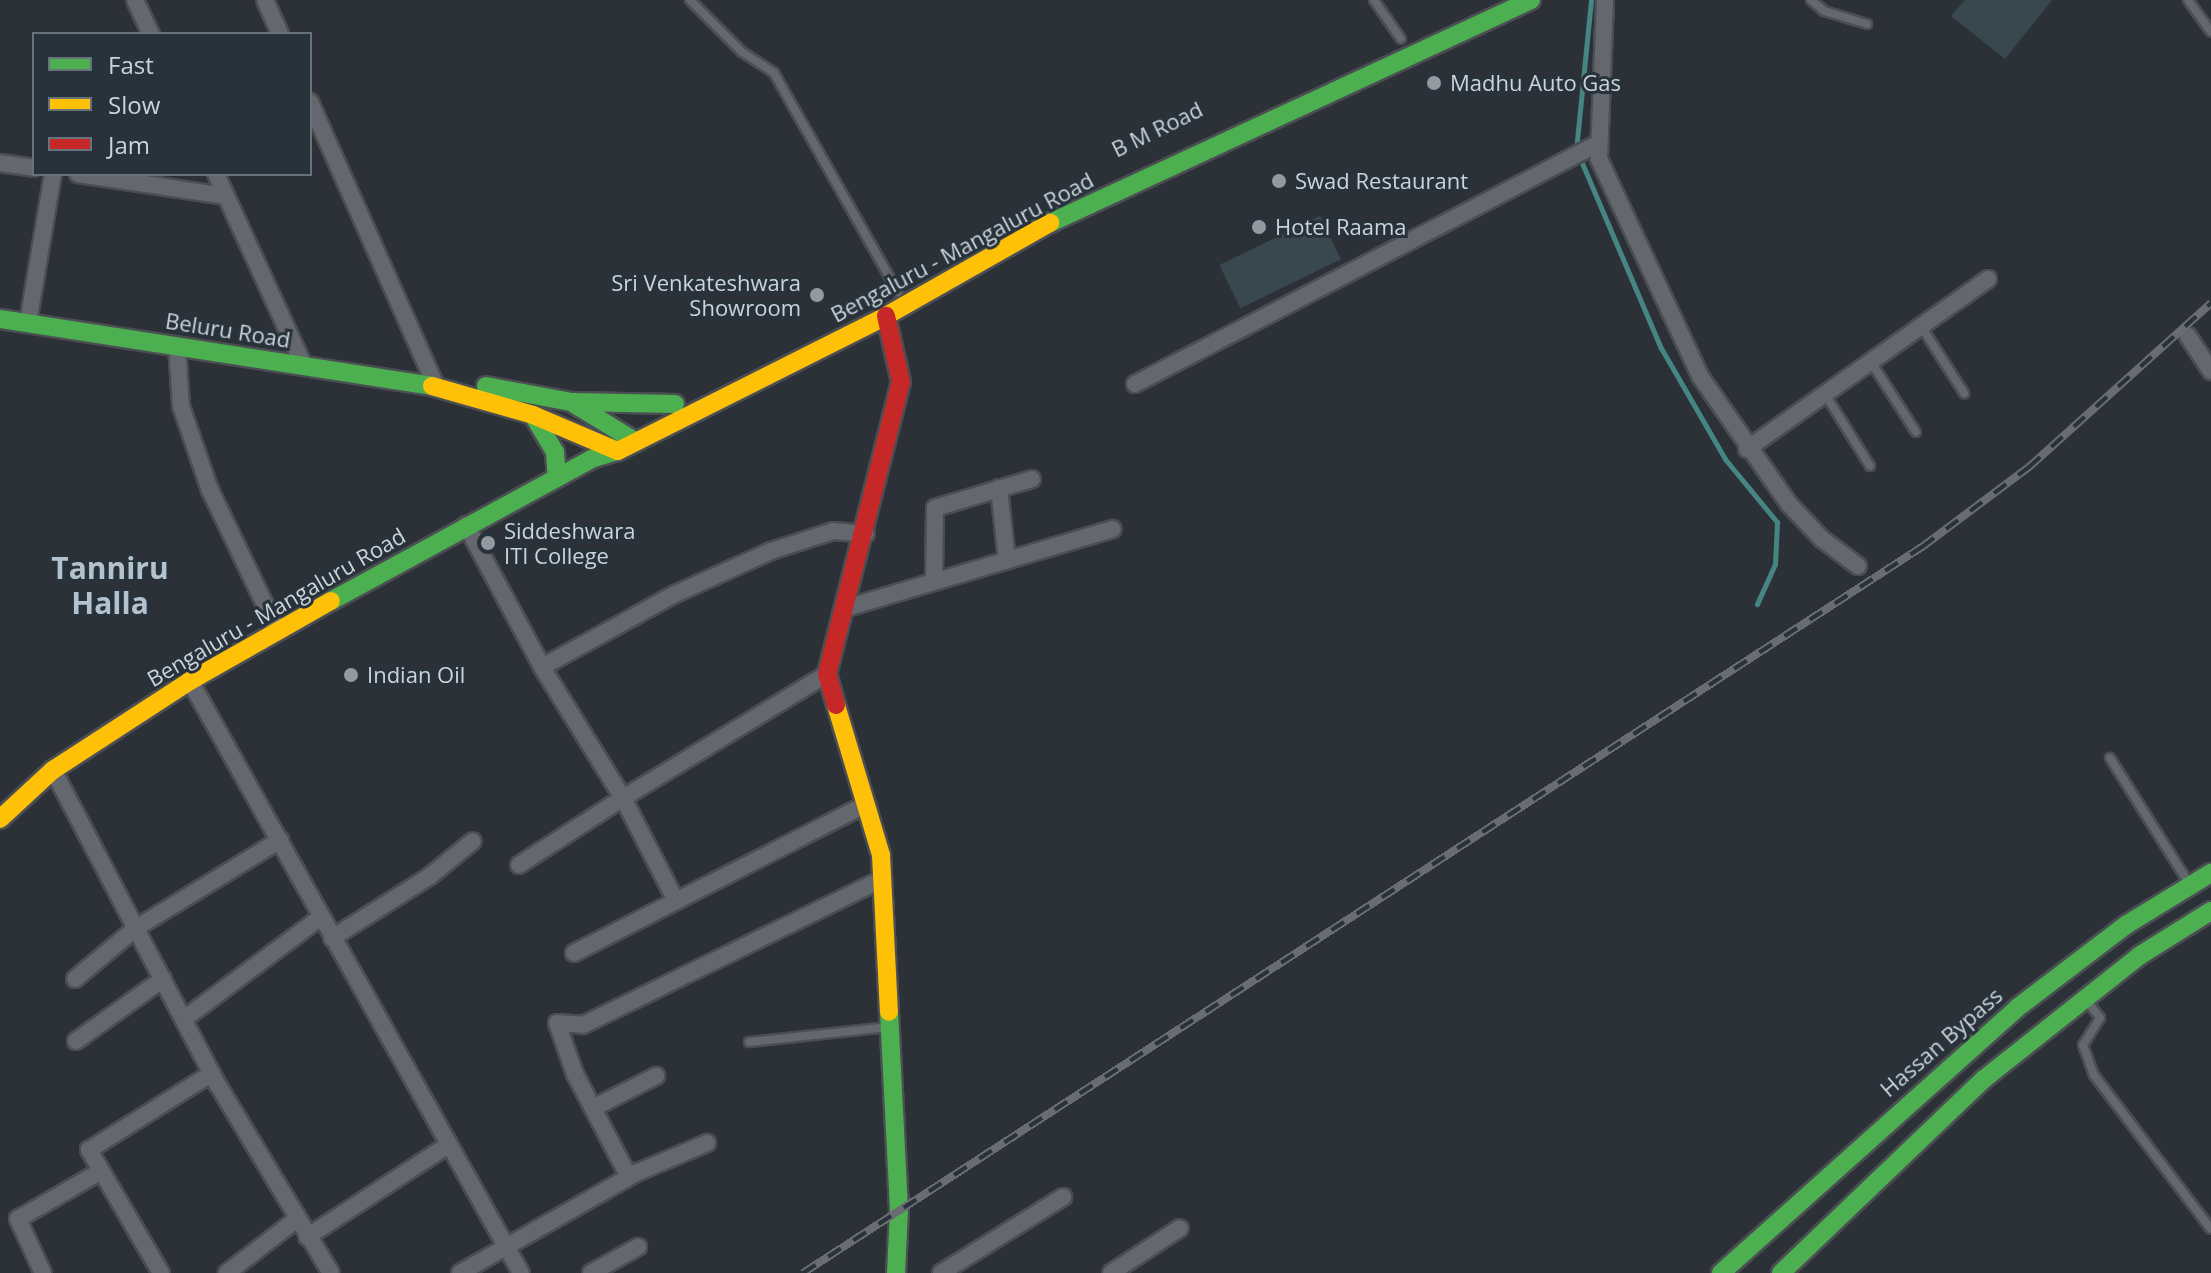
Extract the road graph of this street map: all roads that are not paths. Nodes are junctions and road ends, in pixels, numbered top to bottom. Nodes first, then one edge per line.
1 (135, 0) edge
2 (265, 0) edge
3 (690, 0) edge
4 (1374, 0) edge
5 (1484, 0) edge
6 (1531, 0) edge
7 (1605, 0) edge
8 (1811, 0) edge
9 (2188, 0) edge
10 (1867, 24) dead end
11 (150, 32) edge
12 (279, 32) edge
13 (2211, 32) edge
14 (1401, 39) junction
15 (312, 106) edge
16 (1597, 144) junction
17 (0, 163) edge
18 (32, 168) edge
19 (53, 176) edge
20 (91, 176) edge
21 (217, 176) edge
22 (226, 196) junction
23 (1988, 279) dead end
24 (898, 292) junction
25 (886, 316) junction
26 (0, 319) edge
27 (28, 323) junction
28 (1921, 326) junction
29 (2188, 336) dead end
30 (177, 346) junction
31 (1870, 361) junction
32 (304, 366) junction
33 (2211, 371) edge
34 (1135, 384) dead end
35 (442, 387) junction
36 (1964, 393) dead end
37 (1825, 394) junction
38 (571, 402) junction
39 (675, 404) junction
40 (533, 415) junction
41 (1916, 432) dead end
42 (628, 436) junction
43 (1747, 449) junction
44 (603, 451) junction
45 (1870, 466) dead end
46 (557, 478) junction
47 (1032, 479) dead end
48 (999, 488) junction
49 (466, 525) junction
50 (1113, 529) dead end
51 (866, 534) junction
52 (1007, 561) junction
53 (1858, 566) dead end
54 (934, 581) junction
55 (846, 608) junction
56 (278, 632) junction
57 (542, 667) junction
58 (827, 674) junction
59 (190, 681) junction
60 (2110, 758) dead end
61 (53, 770) junction
62 (623, 798) junction
63 (866, 804) junction
64 (0, 819) edge
65 (280, 840) junction
66 (473, 841) dead end
67 (519, 865) dead end
68 (2211, 873) edge
69 (882, 879) junction
70 (2189, 885) junction
71 (676, 901) junction
72 (2211, 911) edge
73 (321, 917) junction
74 (136, 928) junction
75 (332, 938) junction
76 (574, 953) dead end
77 (75, 979) dead end
78 (163, 979) junction
79 (2085, 999) junction
80 (184, 1019) junction
81 (889, 1027) junction
82 (76, 1041) dead end
83 (749, 1042) dead end
84 (212, 1073) junction
85 (656, 1076) dead end
86 (593, 1108) junction
87 (707, 1143) dead end
88 (448, 1145) junction
89 (101, 1171) junction
90 (629, 1177) junction
91 (1063, 1197) dead end
92 (297, 1219) junction
93 (1180, 1228) dead end
94 (2211, 1229) edge
95 (307, 1237) junction
96 (638, 1247) dead end
97 (507, 1248) junction
98 (232, 1271) edge
99 (43, 1273) edge
100 (161, 1273) edge
101 (331, 1273) edge
102 (460, 1273) edge
103 (521, 1273) edge
104 (591, 1273) edge
105 (896, 1273) edge
106 (941, 1273) edge
107 (1111, 1273) edge
108 (1721, 1273) edge
109 (1781, 1273) edge

1 - 11 street
2 - 12 street
3 - 24 lane
4 - 14 lane
5 - 14 main road, B M Road
6 - 25 main road, Bengaluru - Mangaluru Road
7 - 16 street
8 - 10 lane
9 - 13 lane
14 - 24 main road, B M Road
15 - 35 street
16 - 34 street
16 - 43 street
17 - 18 street
19 - 27 street
20 - 22 street
21 - 22 street
22 - 32 street
23 - 28 street
24 - 39 main road, B M Road
25 - 42 main road, Bengaluru - Mangaluru Road
25 - 51 main road
26 - 27 main road, Beluru Road
27 - 30 main road, Beluru Road
28 - 31 street
28 - 36 lane
29 - 33 street
30 - 32 main road, Beluru Road
30 - 56 street
31 - 37 street
31 - 41 lane
32 - 35 main road, Beluru Road
35 - 38 main road, Beluru Road
35 - 40 main road, Beluru Road
37 - 43 street
37 - 45 lane
38 - 39 main road
38 - 42 main road, Beluru Road
39 - 42 main road, B M Road
40 - 44 main road, Beluru Road
40 - 46 main road
42 - 44 main road, B M Road
43 - 53 street
44 - 46 main road, Bengaluru - Mangaluru Road
46 - 49 main road, Bengaluru - Mangaluru Road
47 - 48 street
48 - 52 street
48 - 54 street
49 - 56 main road, Bengaluru - Mangaluru Road
49 - 57 street
50 - 52 street
51 - 55 main road
51 - 57 street
52 - 54 street
54 - 55 street
55 - 58 main road
56 - 59 main road, Bengaluru - Mangaluru Road
57 - 62 street
58 - 62 street
58 - 63 main road
59 - 61 main road, Bengaluru - Mangaluru Road
59 - 65 street
60 - 70 lane
61 - 64 main road, Bengaluru - Mangaluru Road
61 - 74 street
62 - 67 street
62 - 71 street
63 - 69 main road
63 - 71 street
65 - 73 street
65 - 74 street
66 - 75 street
68 - 70 main road, Hassan Bypass
69 - 81 main road
69 - 86 street
70 - 108 main road, Hassan Bypass
71 - 76 street
72 - 79 main road
73 - 75 street
73 - 80 street
74 - 77 street
74 - 78 street
75 - 88 street
78 - 80 street
78 - 82 street
79 - 94 lane
79 - 109 main road
80 - 84 street
81 - 83 lane
81 - 105 main road
84 - 89 street
84 - 92 street
85 - 86 street
86 - 90 street
87 - 90 street
88 - 95 street
88 - 97 street
89 - 99 street
89 - 100 street
90 - 97 street
91 - 106 street
92 - 95 street
92 - 98 street
93 - 107 street
95 - 101 street
96 - 104 street
97 - 102 street
97 - 103 street

